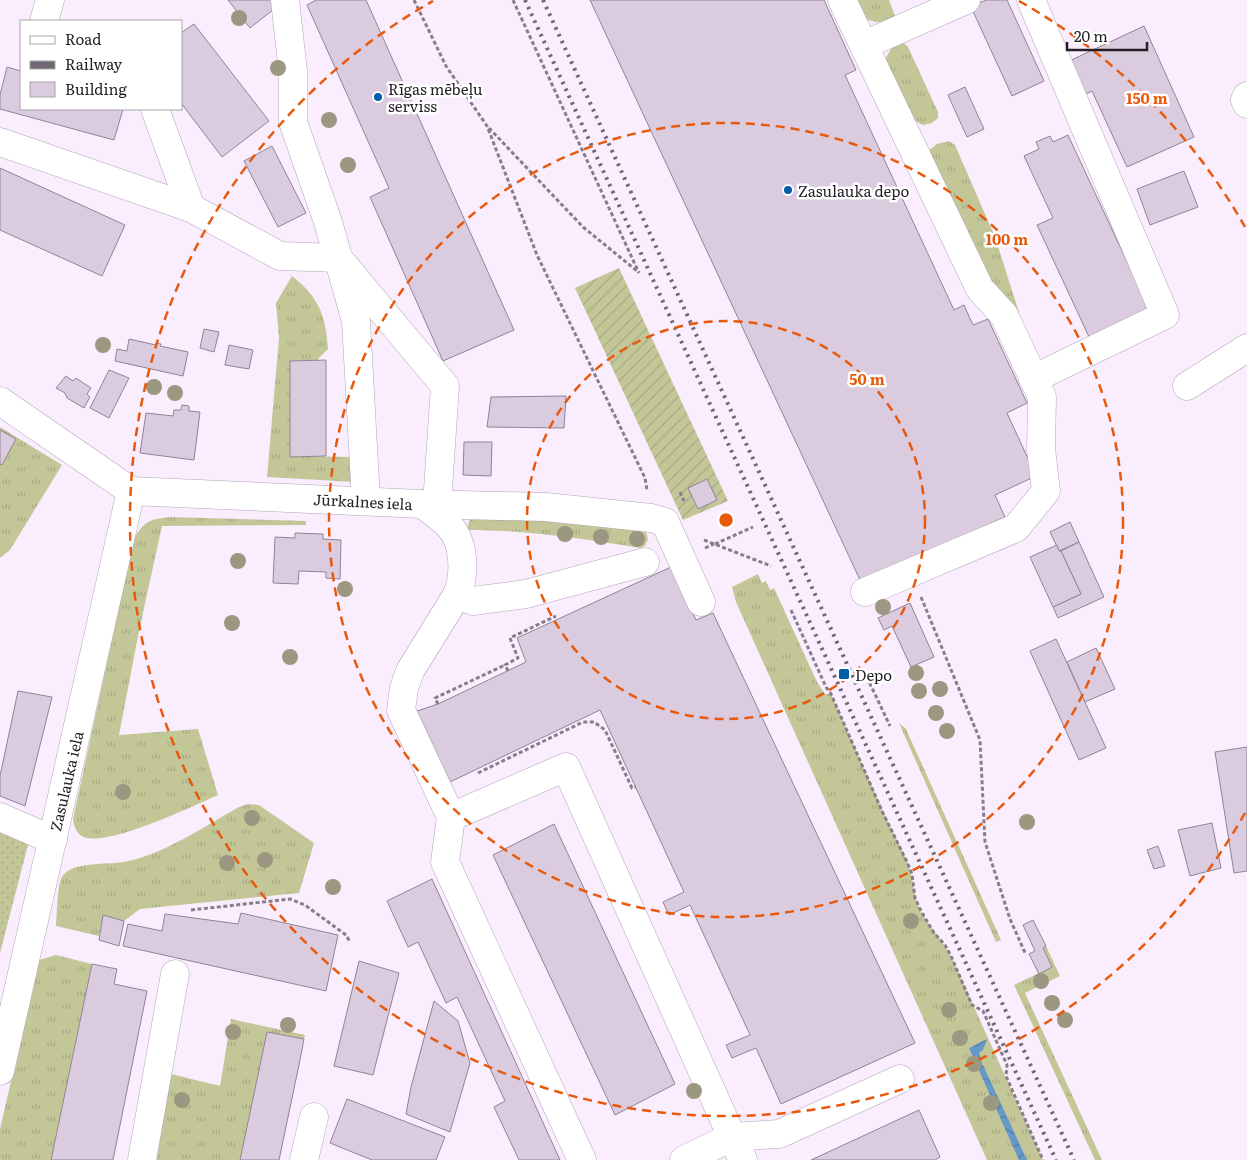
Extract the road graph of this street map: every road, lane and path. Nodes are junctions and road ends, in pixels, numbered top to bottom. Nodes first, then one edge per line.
1 (50, 0) edge
2 (285, 0) edge
3 (414, 0) edge
4 (513, 0) edge
5 (842, 0) edge
6 (966, 0) edge
7 (1036, 2) edge
8 (44, 20) edge
9 (864, 45) junction
10 (1247, 96) edge
11 (1247, 104) edge
12 (155, 110) edge
13 (487, 126) junction
14 (0, 142) edge
15 (191, 208) junction
16 (338, 258) junction
17 (1247, 348) edge
18 (1034, 379) junction
19 (1187, 386) dead end
20 (0, 401) edge
21 (131, 491) junction
22 (366, 501) junction
23 (429, 504) junction
24 (651, 518) junction
25 (753, 526) dead end
26 (645, 562) dead end
27 (771, 566) dead end
28 (911, 573) junction
29 (866, 592) dead end
30 (457, 595) junction
31 (701, 602) dead end
32 (791, 610) dead end
33 (505, 665) dead end
34 (864, 671) dead end
35 (438, 704) dead end
36 (890, 726) dead end
37 (0, 817) edge
38 (451, 818) junction
39 (53, 840) junction
40 (191, 910) dead end
41 (350, 942) dead end
42 (1026, 955) dead end
43 (175, 974) dead end
44 (0, 1071) edge
45 (900, 1079) dead end
46 (314, 1117) dead end
47 (737, 1148) edge
48 (142, 1160) edge
49 (304, 1160) edge
50 (582, 1160) edge
51 (684, 1160) edge
52 (1043, 1160) edge

1 - 8 street
2 - 16 street
3 - 13 path
4 - 13 path
5 - 9 street
6 - 9 street
7 - 18 street
9 - 18 street
10 - 11 street
12 - 15 street
13 - 24 path
14 - 15 street
15 - 16 street
16 - 22 street
16 - 23 street
17 - 19 street
18 - 28 street
20 - 21 street
21 - 22 street, Jūrkalnes iela
21 - 39 street, Zasulauka iela
22 - 23 street, Jūrkalnes iela
23 - 24 street, Jūrkalnes iela
23 - 30 street
24 - 31 street
25 - 27 path
26 - 30 street
28 - 29 street
28 - 42 path
30 - 38 street
32 - 52 path
33 - 35 path
34 - 36 path
37 - 39 street
38 - 47 street
38 - 50 street
39 - 44 street, Zasulauka iela
40 - 41 path
43 - 48 street
45 - 47 street
46 - 49 street
47 - 51 street

